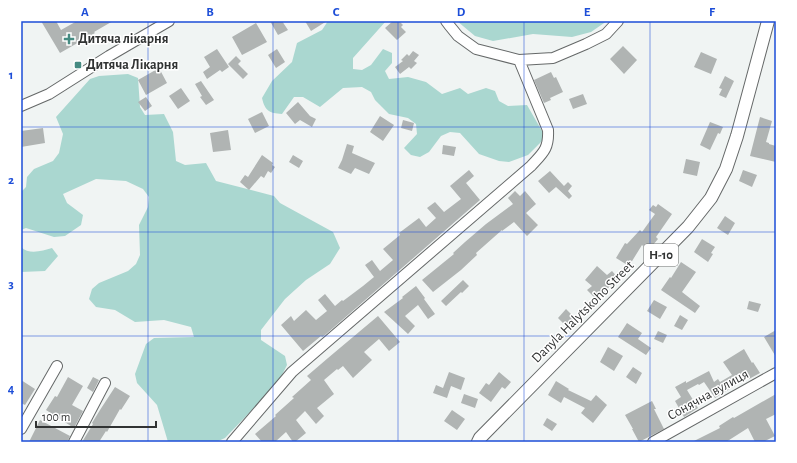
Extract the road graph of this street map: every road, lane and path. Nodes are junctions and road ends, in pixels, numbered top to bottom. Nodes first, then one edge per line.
1 (169, 21) edge
2 (446, 21) edge
3 (618, 21) edge
4 (768, 21) edge
5 (519, 60) junction
6 (21, 106) edge
7 (57, 366) dead end
8 (776, 373) edge
9 (106, 383) dead end
10 (21, 429) edge
11 (74, 442) edge
12 (232, 442) edge
13 (478, 442) edge
14 (653, 442) edge

1 - 6 street
2 - 5 street
3 - 5 street
4 - 13 main road, Danyla Halytskoho Street / Н-10
5 - 12 street
7 - 10 street
8 - 14 street, Сонячна вулиця
9 - 11 street

